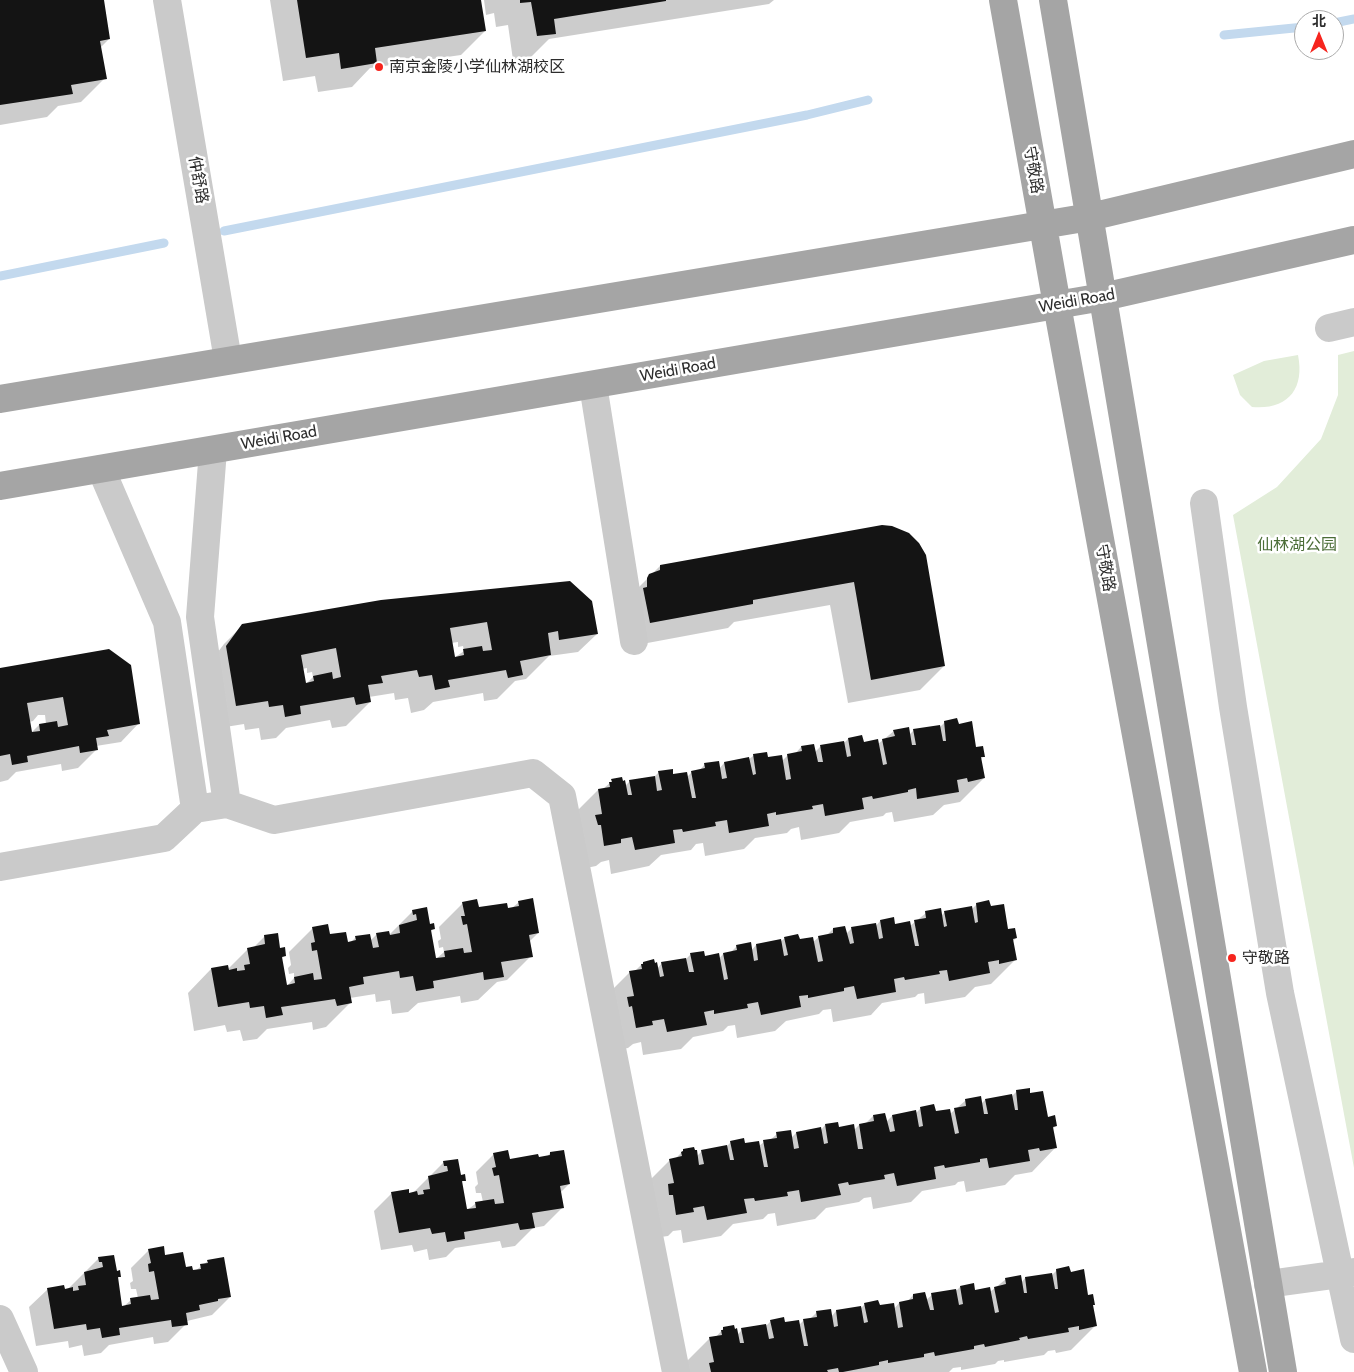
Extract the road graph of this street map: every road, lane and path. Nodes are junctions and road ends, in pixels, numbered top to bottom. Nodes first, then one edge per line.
1 (167, 0) edge
2 (1003, 0) edge
3 (1053, 0) edge
4 (1354, 154) edge
5 (1090, 217) junction
6 (1042, 225) junction
7 (1354, 240) edge
8 (1103, 298) junction
9 (1057, 305) junction
10 (228, 360) junction
11 (592, 385) junction
12 (0, 399) edge
13 (213, 450) junction
14 (101, 469) junction
15 (0, 486) edge
16 (1204, 503) dead end
17 (634, 641) dead end
18 (227, 804) junction
19 (194, 808) junction
20 (0, 867) edge
21 (1347, 1273) edge
22 (1268, 1284) junction
23 (0, 1318) edge
24 (1354, 1339) edge
25 (24, 1372) edge
26 (676, 1372) edge
27 (1253, 1372) edge
28 (1283, 1372) edge

1 - 10 street, 仲舒路
2 - 6 main road, 守敬路
3 - 5 main road
4 - 5 main road
5 - 6 main road
5 - 8 main road
6 - 9 main road, 守敬路
6 - 10 main road
7 - 8 main road, Weidi Road
8 - 9 main road, Weidi Road
8 - 22 main road
9 - 11 main road, Weidi Road
9 - 27 main road, 守敬路
10 - 12 main road
11 - 13 main road, Weidi Road
11 - 17 street
13 - 14 main road, Weidi Road
13 - 18 street
14 - 15 main road, Weidi Road
14 - 19 street
16 - 21 street
18 - 19 street
18 - 26 street
19 - 20 street
21 - 22 street
21 - 24 street
22 - 28 main road
23 - 25 street

